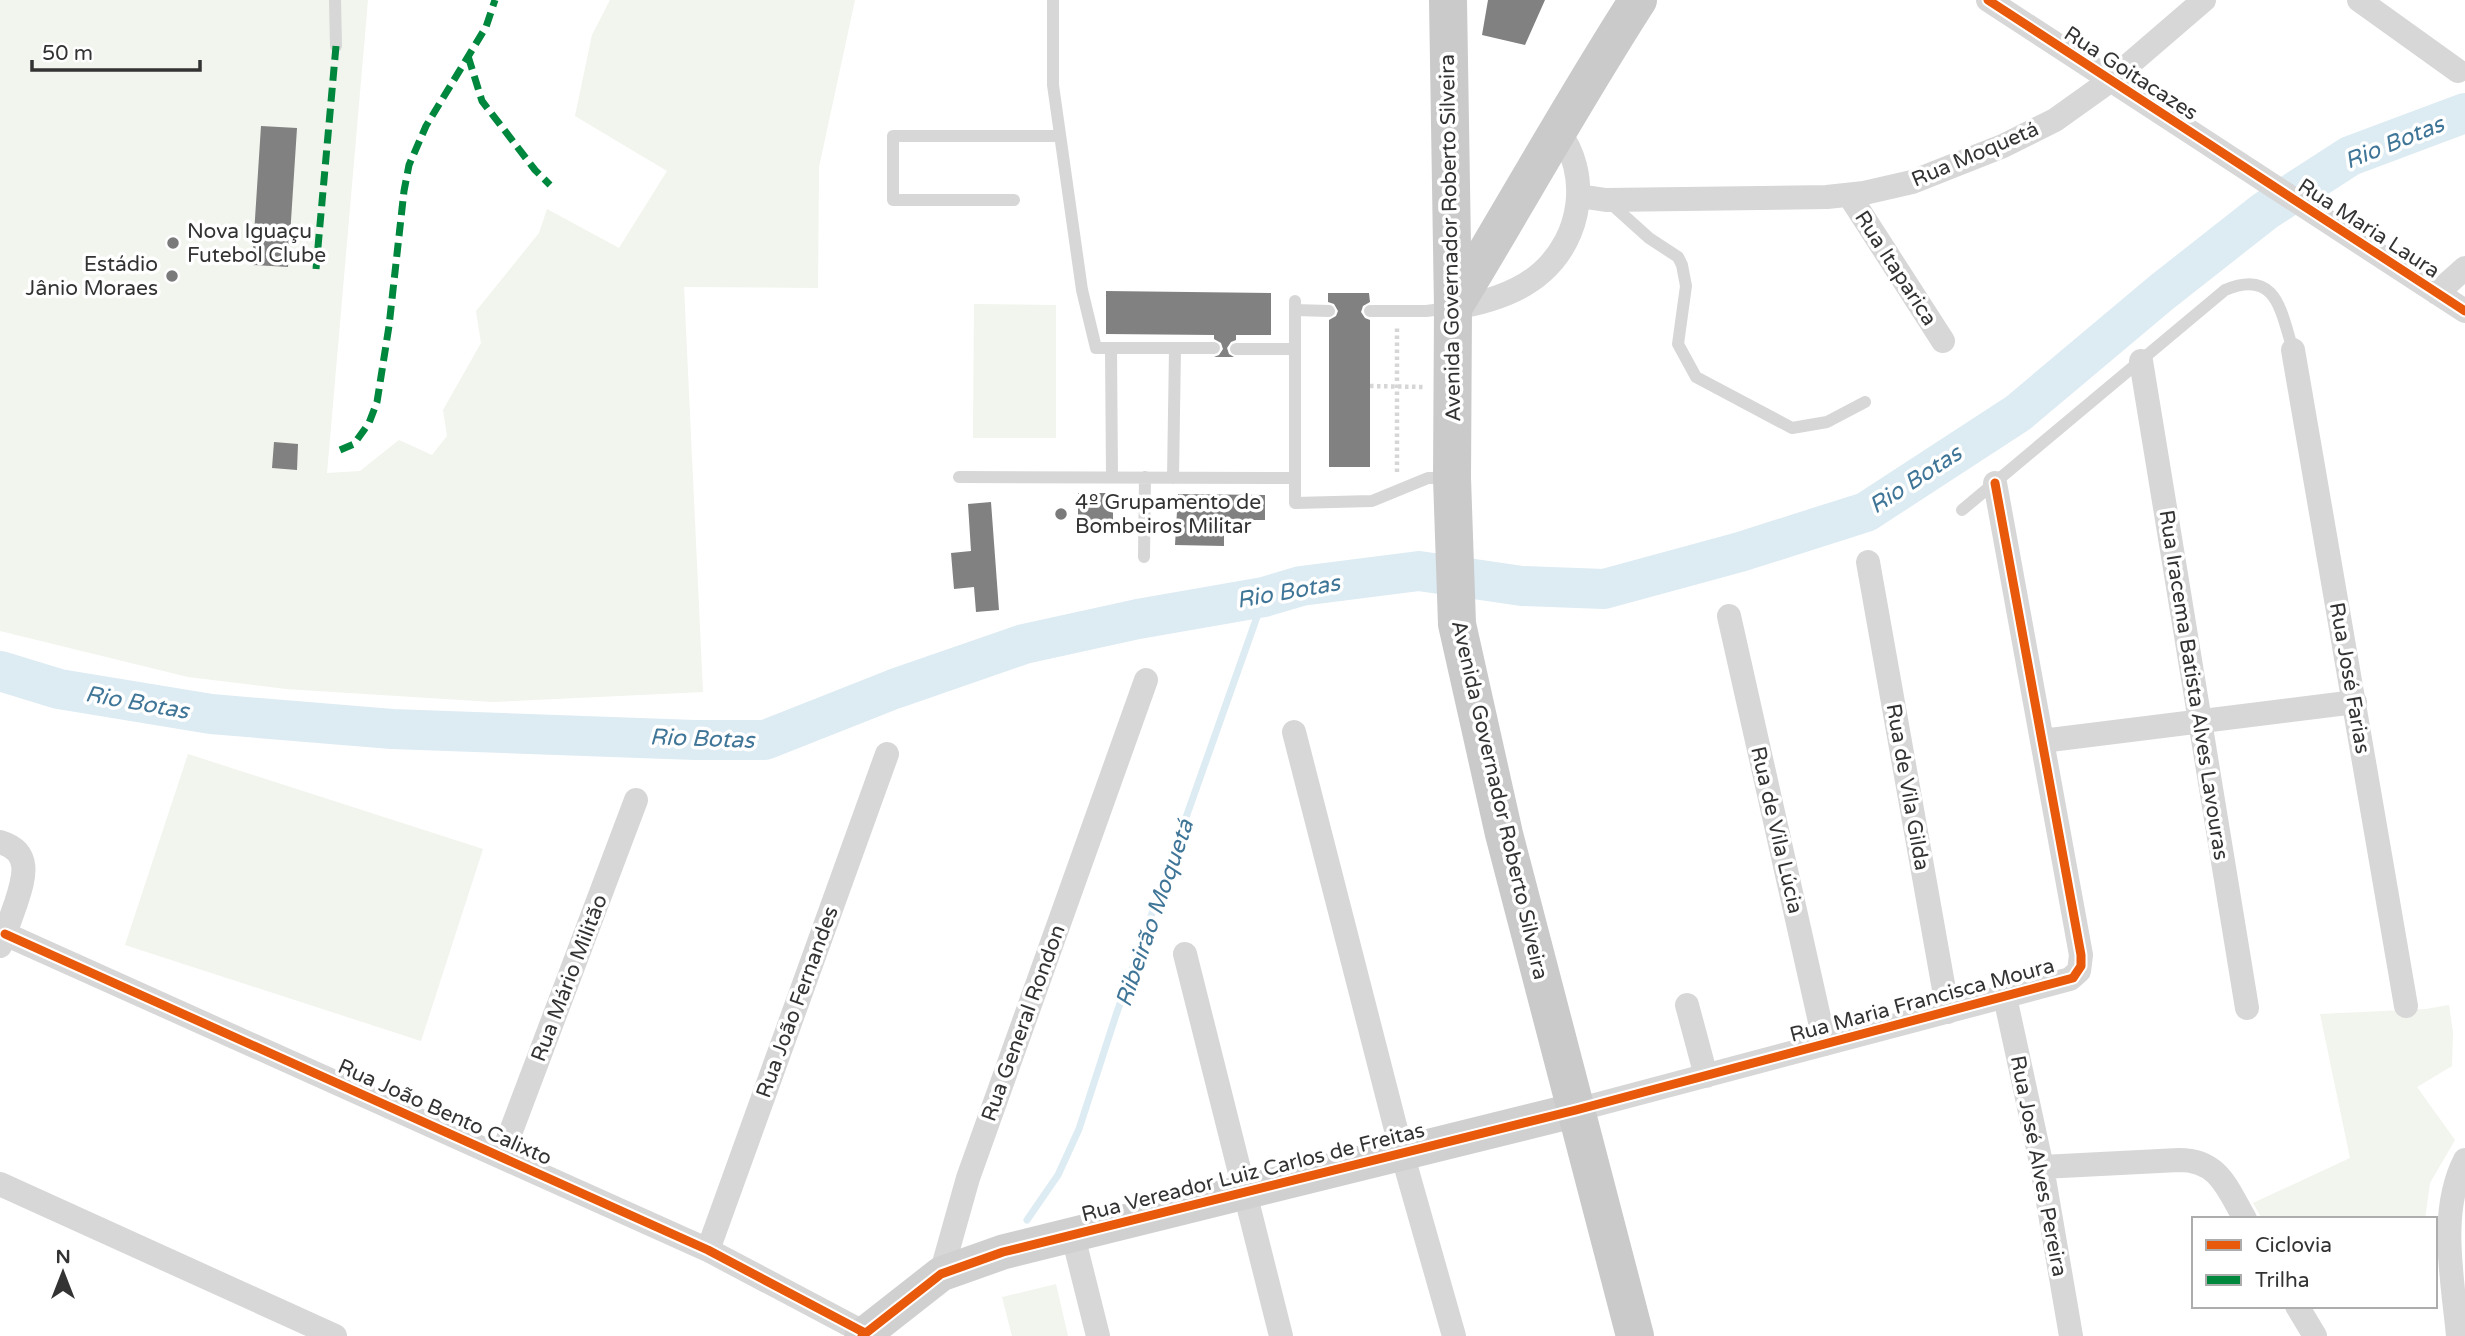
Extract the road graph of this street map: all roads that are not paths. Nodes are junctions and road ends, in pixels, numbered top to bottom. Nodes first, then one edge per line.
1 (335, 0) edge
2 (1053, 0) edge
3 (1448, 0) edge
4 (1638, 0) edge
5 (1988, 0) edge
6 (2204, 0) edge
7 (2359, 0) edge
8 (335, 46) dead end
9 (2458, 71) dead end
10 (2111, 80) junction
11 (1558, 131) junction
12 (1060, 136) junction
13 (2255, 175) joint
14 (1849, 195) junction
15 (1578, 196) junction
16 (1014, 200) dead end
17 (1606, 200) junction
18 (1450, 204) junction
19 (1501, 229) junction
20 (2465, 268) edge
21 (2437, 293) junction
22 (1453, 308) junction
23 (1328, 311) dead end
24 (1370, 311) dead end
25 (2465, 311) edge
26 (1943, 341) dead end
27 (1111, 348) junction
28 (1175, 348) junction
29 (1214, 348) dead end
30 (1236, 349) dead end
31 (1295, 349) junction
32 (2293, 350) joint
33 (2141, 362) junction
34 (1865, 402) dead end
35 (959, 477) dead end
36 (1112, 477) junction
37 (1145, 477) junction
38 (1173, 478) junction
39 (1295, 478) junction
40 (1452, 478) junction
41 (1995, 483) junction
42 (1962, 510) dead end
43 (1144, 557) dead end
44 (1868, 562) dead end
45 (1729, 616) dead end
46 (1146, 680) dead end
47 (2355, 702) junction
48 (2199, 721) junction
49 (1294, 733) dead end
50 (2042, 741) junction
51 (887, 754) dead end
52 (636, 800) dead end
53 (3, 843) edge
54 (3, 940) edge
55 (1185, 954) dead end
56 (2005, 997) junction
57 (1687, 1005) dead end
58 (2406, 1006) dead end
59 (2247, 1008) dead end
60 (1948, 1012) junction
61 (1825, 1044) junction
62 (1706, 1076) junction
63 (1576, 1110) junction
64 (1402, 1153) junction
65 (502, 1156) junction
66 (2465, 1160) edge
67 (2042, 1167) junction
68 (0, 1184) edge
69 (1244, 1193) junction
70 (2244, 1217) edge
71 (1073, 1236) junction
72 (708, 1250) junction
73 (941, 1274) junction
74 (2298, 1308) edge
75 (863, 1335) edge
76 (335, 1336) edge
77 (1098, 1336) edge
78 (1281, 1336) edge
79 (1454, 1336) edge
80 (1635, 1336) edge
81 (2071, 1336) edge
82 (2315, 1336) edge
83 (2458, 1336) edge

1 - 8 lane
2 - 12 lane
3 - 18 main road, Avenida Governador Roberto Silveira
4 - 11 main road
5 - 10 street, Rua Goitacazes
6 - 10 street, Rua Moquetá
7 - 9 street
10 - 13 street, Rua Goitacazes
10 - 14 street, Rua Moquetá
11 - 15 street
11 - 19 main road
12 - 16 lane
12 - 27 lane
13 - 21 street, Rua Maria Laura
14 - 17 street, Rua Moquetá
14 - 26 street, Rua Itaparica
15 - 17 street, Rua Moquetá
15 - 22 street
17 - 34 lane
18 - 19 main road
18 - 22 main road, Avenida Governador Roberto Silveira
19 - 22 main road
20 - 21 street
21 - 25 street, Rua Maria Laura
22 - 24 lane
22 - 40 main road, Avenida Governador Roberto Silveira
23 - 31 lane
27 - 28 lane
27 - 36 lane
28 - 29 lane
28 - 38 lane
30 - 31 lane
31 - 39 lane
32 - 33 lane
32 - 47 street, Rua José Farias
33 - 41 lane
33 - 48 street, Rua Iracema Batista Alves Lavouras
35 - 36 lane
36 - 37 lane
37 - 38 lane
37 - 43 lane
38 - 39 lane
39 - 40 lane
40 - 63 main road, Avenida Governador Roberto Silveira
41 - 42 lane
41 - 50 street, Rua Maria Francisca Moura
44 - 60 street, Rua de Vila Gilda
45 - 61 street, Rua de Vila Lúcia
46 - 73 street, Rua General Rondon
47 - 48 street
47 - 58 street, Rua José Farias
48 - 50 street
48 - 59 street, Rua Iracema Batista Alves Lavouras
49 - 64 street
50 - 56 street, Rua Maria Francisca Moura
51 - 72 street, Rua João Fernandes
52 - 65 street, Rua Mário Militão
53 - 54 street
54 - 65 street, Rua João Bento Calixto
55 - 69 street
56 - 60 street, Rua Maria Francisca Moura
56 - 67 street, Rua José Alves Pereira
57 - 62 street
60 - 61 street, Rua Maria Francisca Moura
61 - 62 street, Rua Maria Francisca Moura
62 - 63 street, Rua Maria Francisca Moura
63 - 64 street, Rua Vereador Luiz Carlos de Freitas
63 - 80 main road, Avenida Governador Roberto Silveira
64 - 69 street, Rua Vereador Luiz Carlos de Freitas
64 - 79 street
65 - 72 street, Rua João Bento Calixto
66 - 83 street
67 - 70 street
67 - 81 street, Rua José Alves Pereira
68 - 76 street
69 - 71 street, Rua Vereador Luiz Carlos de Freitas
69 - 78 street
71 - 73 street, Rua Vereador Luiz Carlos de Freitas
71 - 77 street
72 - 75 street, Rua João Bento Calixto
73 - 75 street
74 - 82 street

